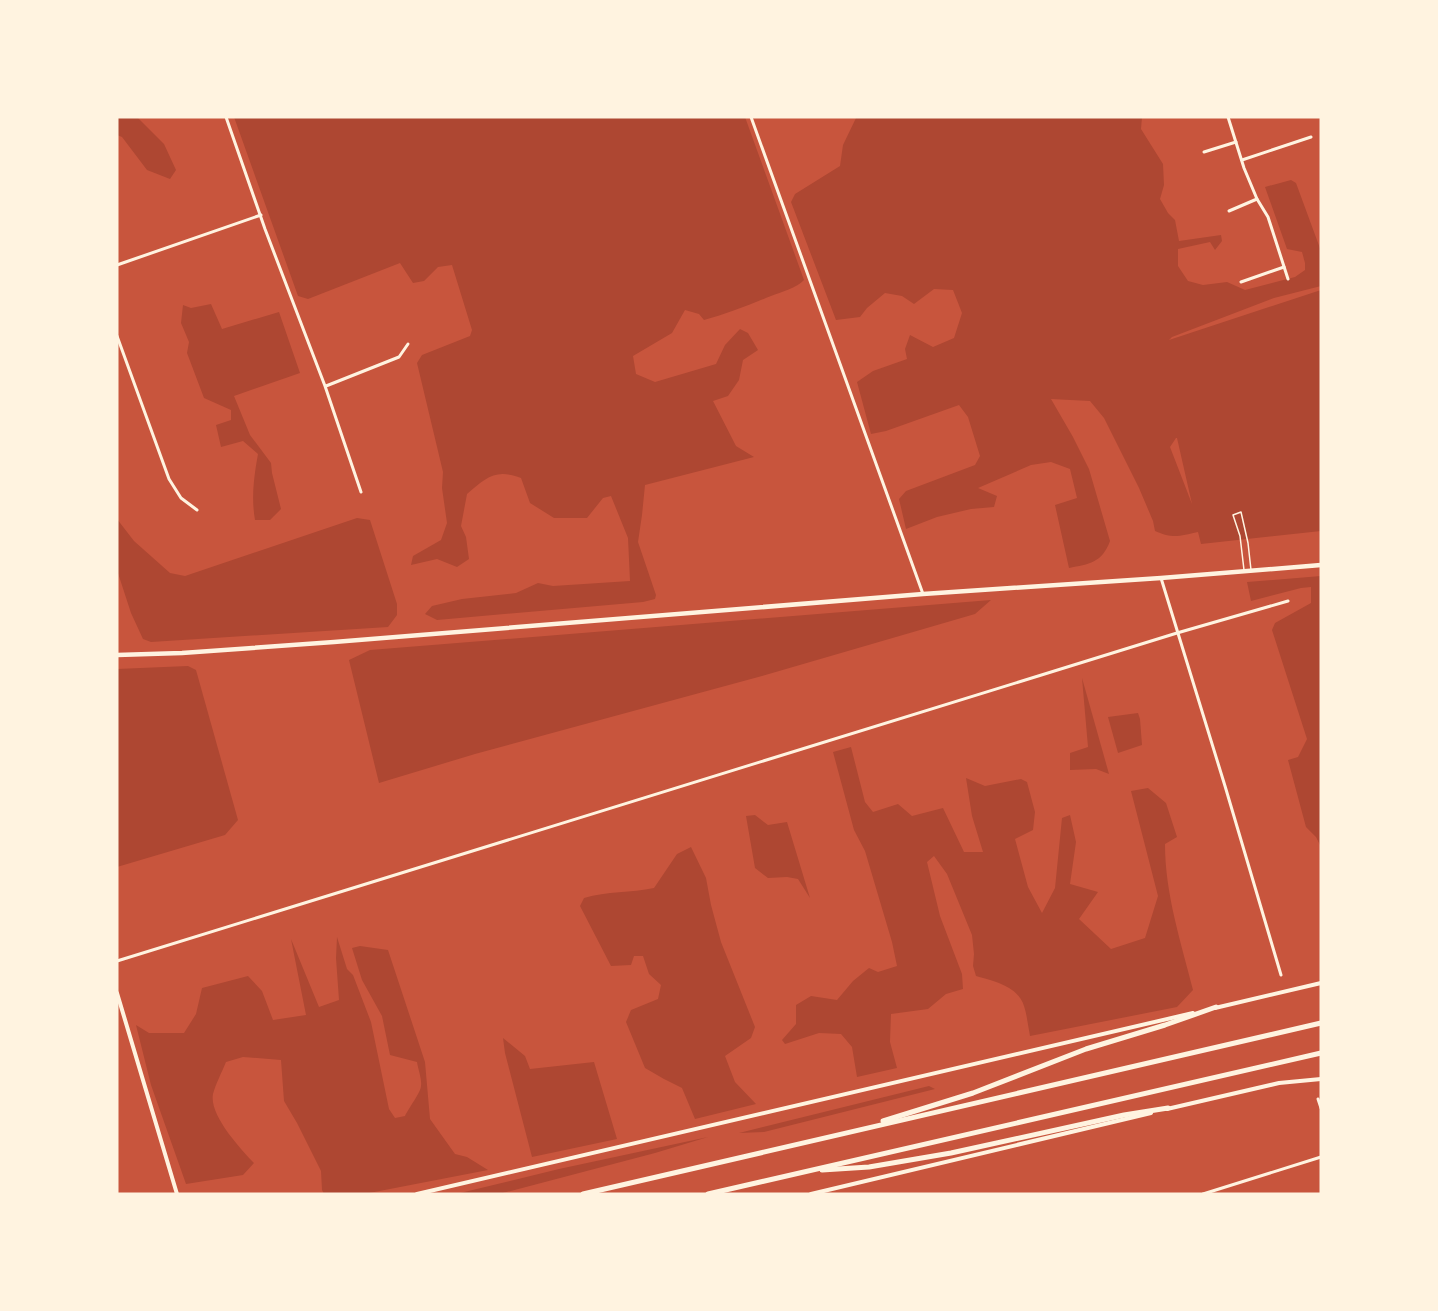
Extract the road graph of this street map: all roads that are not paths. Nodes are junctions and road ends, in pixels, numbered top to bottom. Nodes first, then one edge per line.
1 (226, 117) edge
2 (751, 117) edge
3 (1228, 117) edge
4 (1311, 137) dead end
5 (1236, 142) junction
6 (1204, 152) dead end
7 (1242, 160) junction
8 (1257, 199) junction
9 (1229, 211) dead end
10 (261, 215) junction
11 (117, 265) edge
12 (1284, 267) junction
13 (1288, 279) dead end
14 (1241, 282) dead end
15 (117, 336) edge
16 (408, 344) dead end
17 (325, 386) junction
18 (362, 492) dead end
19 (197, 510) dead end
20 (1321, 565) edge
21 (1251, 571) junction
22 (1244, 572) junction
23 (1161, 578) junction
24 (923, 594) junction
25 (1288, 601) dead end
26 (1177, 633) junction
27 (117, 655) edge
28 (117, 961) edge
29 (1281, 975) dead end
30 (1321, 983) edge
31 (117, 993) edge
32 (1216, 1007) junction
33 (1321, 1023) edge
34 (1321, 1053) edge
35 (1321, 1079) edge
36 (1318, 1099) dead end
37 (1168, 1108) junction
38 (1321, 1108) edge
39 (849, 1132) junction
40 (1321, 1157) edge
41 (806, 1171) junction
42 (177, 1194) edge
43 (417, 1194) edge
44 (583, 1194) edge
45 (708, 1194) edge
46 (811, 1194) edge
47 (1203, 1194) edge

1 - 10 street
2 - 24 street
3 - 5 street
4 - 7 street
5 - 6 street
5 - 7 street
7 - 8 street
8 - 9 street
8 - 12 street
10 - 11 street
10 - 17 street
12 - 13 street
12 - 14 street
15 - 19 street
16 - 17 street
17 - 18 street
20 - 21 main road
21 - 22 main road
21 - 22 lane
22 - 23 main road
23 - 24 main road
23 - 26 street
24 - 27 main road
25 - 26 street
26 - 28 street
26 - 29 street
30 - 32 main road
31 - 42 main road
32 - 39 highway
32 - 43 main road
33 - 39 highway
34 - 41 highway
35 - 37 main road
36 - 38 street
37 - 41 highway
37 - 46 main road
39 - 44 highway
40 - 47 street
41 - 45 highway

